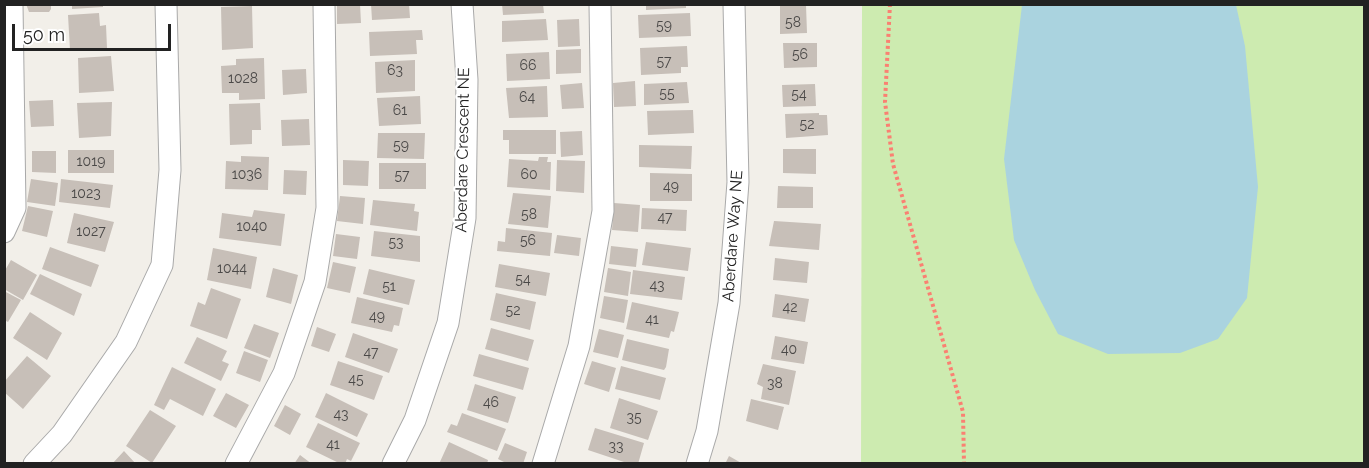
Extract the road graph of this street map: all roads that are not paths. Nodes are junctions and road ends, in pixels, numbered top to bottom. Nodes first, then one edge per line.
1 (12, 4) edge
2 (166, 4) edge
3 (324, 4) edge
4 (462, 4) edge
5 (600, 4) edge
6 (734, 4) edge
7 (10, 66) edge
8 (4, 232) edge
9 (34, 464) edge
10 (236, 464) edge
11 (393, 464) edge
12 (543, 464) edge
13 (696, 464) edge

1 - 7 street
2 - 9 street
3 - 10 street
4 - 11 street, Aberdare Crescent NE
5 - 12 street
6 - 13 street, Aberdare Way NE
7 - 8 street

